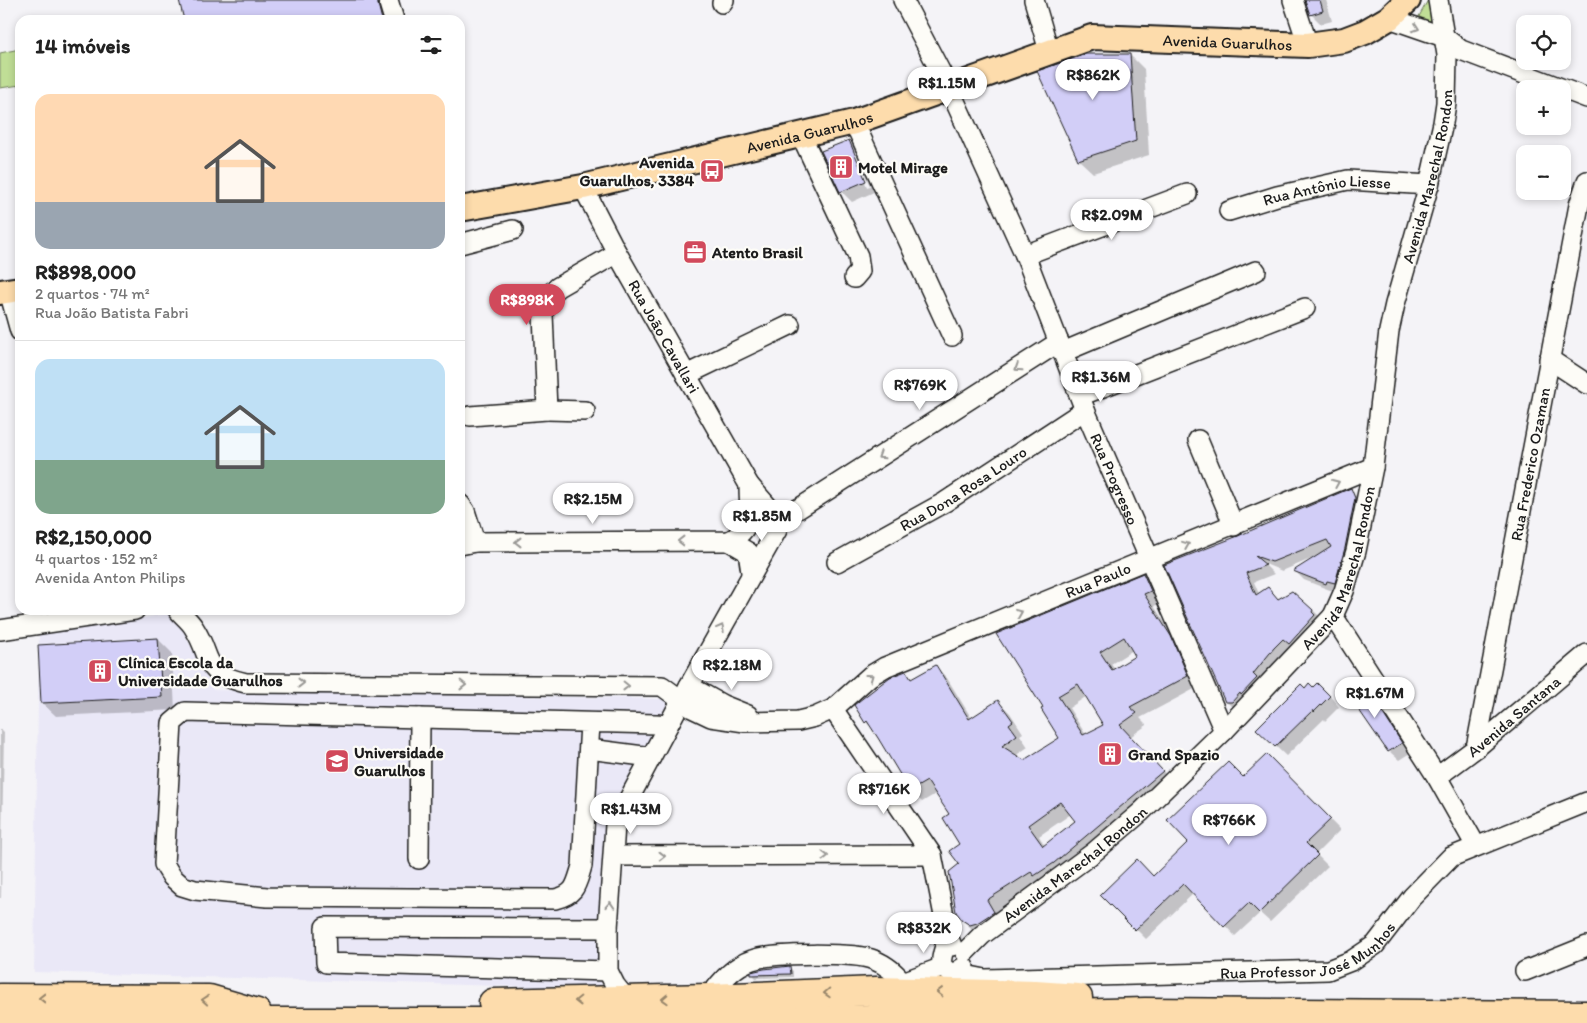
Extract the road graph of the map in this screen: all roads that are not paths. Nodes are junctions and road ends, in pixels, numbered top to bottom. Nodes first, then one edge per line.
1 (388, 0) edge
2 (903, 0) edge
3 (1034, 0) edge
4 (1293, 0) edge
5 (1408, 0) edge
6 (1438, 0) edge
7 (392, 15) edge
8 (1389, 18) junction
9 (1444, 37) junction
10 (1308, 45) junction
11 (1049, 51) junction
12 (949, 88) junction
13 (1587, 98) edge
14 (854, 122) junction
15 (802, 136) junction
16 (1587, 181) edge
17 (1429, 185) junction
18 (583, 186) junction
19 (1187, 194) dead end
20 (465, 208) edge
21 (1583, 208) edge
22 (1229, 211) dead end
23 (512, 230) dead end
24 (465, 243) edge
25 (618, 253) junction
26 (1024, 255) junction
27 (1256, 271) dead end
28 (854, 278) dead end
29 (10, 291) edge
30 (1305, 308) dead end
31 (15, 311) edge
32 (790, 325) dead end
33 (952, 336) dead end
34 (1061, 347) junction
35 (1549, 359) junction
36 (686, 374) junction
37 (1587, 384) edge
38 (1082, 403) junction
39 (547, 410) junction
40 (585, 411) dead end
41 (470, 416) dead end
42 (1198, 440) dead end
43 (1373, 467) junction
44 (749, 484) junction
45 (465, 510) edge
46 (773, 516) junction
47 (749, 523) junction
48 (1234, 526) junction
49 (775, 537) junction
50 (730, 541) junction
51 (467, 543) edge
52 (1150, 560) junction
53 (837, 562) dead end
54 (752, 572) junction
55 (101, 615) edge
56 (1333, 616) junction
57 (195, 619) edge
58 (0, 630) edge
59 (1587, 654) edge
60 (685, 693) junction
61 (833, 709) junction
62 (420, 718) junction
63 (590, 723) junction
64 (668, 725) junction
65 (1224, 732) junction
66 (1476, 748) junction
67 (589, 749) junction
68 (651, 757) junction
69 (1437, 777) junction
70 (1587, 802) edge
71 (1476, 846) junction
72 (932, 855) junction
73 (614, 856) junction
74 (419, 859) dead end
75 (608, 928) junction
76 (1587, 946) edge
77 (953, 955) junction
78 (608, 971) junction
79 (1525, 971) dead end
80 (904, 983) junction
81 (876, 991) junction
82 (0, 998) edge
83 (709, 998) junction
84 (627, 1000) junction
85 (1145, 1012) junction
86 (1587, 1015) edge
87 (324, 1020) junction
88 (285, 1021) junction
89 (0, 1022) edge

1 - 7 street
2 - 12 street, Rua Progresso
3 - 11 street
4 - 10 street
5 - 8 main road, Avenida Guarulhos
6 - 9 street, Avenida Marechal Rondon
8 -> 9 street
8 - 10 main road, Avenida Guarulhos
9 - 13 street
9 - 17 street, Avenida Marechal Rondon
10 - 11 main road, Avenida Guarulhos
11 - 12 main road, Avenida Guarulhos
12 - 14 main road, Avenida Guarulhos
12 - 26 street, Rua Progresso
14 - 15 main road, Avenida Guarulhos
14 - 33 street
15 - 18 main road, Avenida Guarulhos
15 - 28 street
16 - 21 street, Rua Frederico Ozaman
17 - 22 street, Rua Antônio Liesse
17 - 43 street, Avenida Marechal Rondon
18 - 20 main road, Avenida Guarulhos
18 - 25 street, Rua João Cavallari
19 - 26 street
21 - 35 street, Rua Frederico Ozaman
23 - 24 street
25 - 36 street, Rua João Cavallari
25 - 39 street
26 - 34 street, Rua Progresso
27 - 34 street
29 - 31 street
30 - 38 street, Rua Dona Rosa Louro
32 - 36 street
34 - 38 street, Rua Progresso
34 -> 46 street
35 - 37 street
35 - 66 street, Rua Frederico Ozaman
36 - 44 street, Rua João Cavallari
38 - 52 street, Rua Progresso
38 - 53 street, Rua Dona Rosa Louro
39 - 40 street
39 - 41 street
42 - 48 street
48 -> 43 street, Rua Paulo
43 - 56 street, Avenida Marechal Rondon
44 - 46 street, Rua João Cavallari
44 - 47 street, Rua João Cavallari
45 - 51 street
46 - 49 street
47 - 49 street
47 - 50 street
52 -> 48 street, Rua Paulo
49 - 54 street
50 -> 51 street
50 - 54 street
61 -> 52 street, Rua Paulo
52 - 65 street, Rua Progresso
60 -> 54 street
55 - 58 street
56 - 65 street, Avenida Marechal Rondon
56 - 69 street
57 -> 60 street
59 - 66 street, Avenida Santana
60 - 61 street
60 - 64 street
61 - 72 street
62 - 63 street
62 - 67 street
62 - 74 street
63 - 64 street
63 - 67 street
64 - 68 street
65 - 77 street, Avenida Marechal Rondon
66 - 69 street, Avenida Santana
67 - 68 street
68 - 73 street
69 - 71 street
70 - 71 street, Rua Professor José Munhos
71 - 77 street, Rua Professor José Munhos
73 -> 72 street
72 - 77 street
75 -> 73 street
75 - 78 street
75 - 78 street
76 - 79 street
77 - 80 street
78 - 84 street
80 - 81 street
80 - 83 street
81 -> 83 highway
85 -> 81 highway
88 -> 82 highway
83 -> 84 highway
84 -> 87 highway
85 - 86 highway
85 - 87 highway
87 - 88 highway
88 - 89 highway

